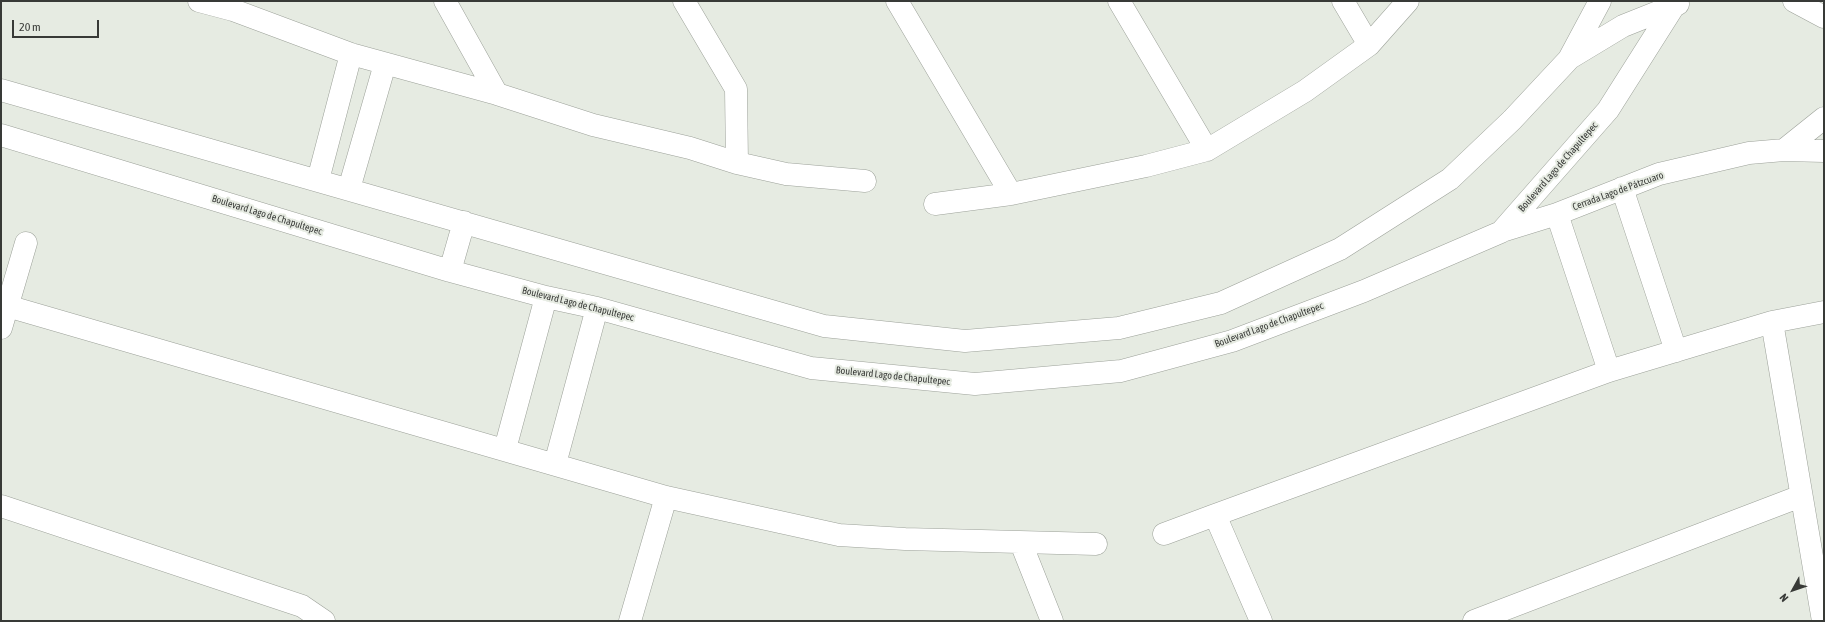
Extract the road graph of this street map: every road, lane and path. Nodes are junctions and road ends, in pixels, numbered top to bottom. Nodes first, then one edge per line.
1 (199, 1) edge
2 (445, 1) edge
3 (684, 1) edge
4 (897, 1) edge
5 (1119, 1) edge
6 (1343, 1) edge
7 (1408, 1) edge
8 (1600, 1) edge
9 (1794, 1) edge
10 (1681, 2) edge
11 (230, 5) edge
12 (1824, 17) edge
13 (1369, 44) junction
14 (351, 54) junction
15 (1569, 59) junction
16 (385, 64) junction
17 (1, 90) edge
18 (497, 94) junction
19 (1824, 118) edge
20 (1, 135) edge
21 (1207, 150) junction
22 (1784, 150) junction
23 (1824, 150) edge
24 (737, 163) junction
25 (318, 180) junction
26 (865, 181) dead end
27 (1622, 188) junction
28 (349, 190) junction
29 (1011, 194) junction
30 (935, 204) dead end
31 (1557, 214) junction
32 (464, 222) junction
33 (1501, 232) junction
34 (26, 243) dead end
35 (450, 271) junction
36 (546, 297) junction
37 (8, 306) junction
38 (597, 308) junction
39 (1824, 312) edge
40 (1772, 322) junction
41 (1, 328) edge
42 (1676, 350) junction
43 (1608, 371) junction
44 (505, 449) junction
45 (555, 464) junction
46 (1801, 496) junction
47 (666, 497) junction
48 (1, 506) edge
49 (1215, 515) junction
50 (1164, 534) dead end
51 (1021, 543) junction
52 (1096, 544) dead end
53 (324, 621) edge
54 (630, 621) edge
55 (1052, 621) edge
56 (1262, 621) edge
57 (1474, 621) edge
58 (1823, 621) edge

1 - 11 street
2 - 18 street
3 - 24 street
4 - 29 street
5 - 21 street
6 - 13 street
7 - 13 street
8 - 15 street
9 - 12 street
10 - 15 street
10 - 33 street, Boulevard Lago de Chapultepec
11 - 14 street
13 - 21 street
14 - 16 street
14 - 25 street
15 - 32 street
16 - 18 street
16 - 28 street
17 - 25 street
18 - 24 street
19 - 22 street
20 - 35 street, Boulevard Lago de Chapultepec
21 - 29 street
22 - 23 street, Cerrada Lago de Pátzcuaro
22 - 27 street, Cerrada Lago de Pátzcuaro
24 - 26 street
25 - 28 street
27 - 31 street, Cerrada Lago de Pátzcuaro
27 - 42 street
28 - 32 street
29 - 30 street
31 - 33 street, Cerrada Lago de Pátzcuaro
31 - 43 street
32 - 35 street
33 - 38 street, Boulevard Lago de Chapultepec
34 - 37 street
35 - 36 street, Boulevard Lago de Chapultepec
36 - 38 street, Boulevard Lago de Chapultepec
36 - 44 street
37 - 41 street
37 - 44 street
38 - 45 street
39 - 40 street
40 - 42 street
40 - 46 street
42 - 43 street
43 - 49 street
44 - 45 street
45 - 47 street
46 - 57 street
46 - 58 street
47 - 51 street
47 - 54 street
48 - 53 street
49 - 50 street
49 - 56 street
51 - 52 street
51 - 55 street

